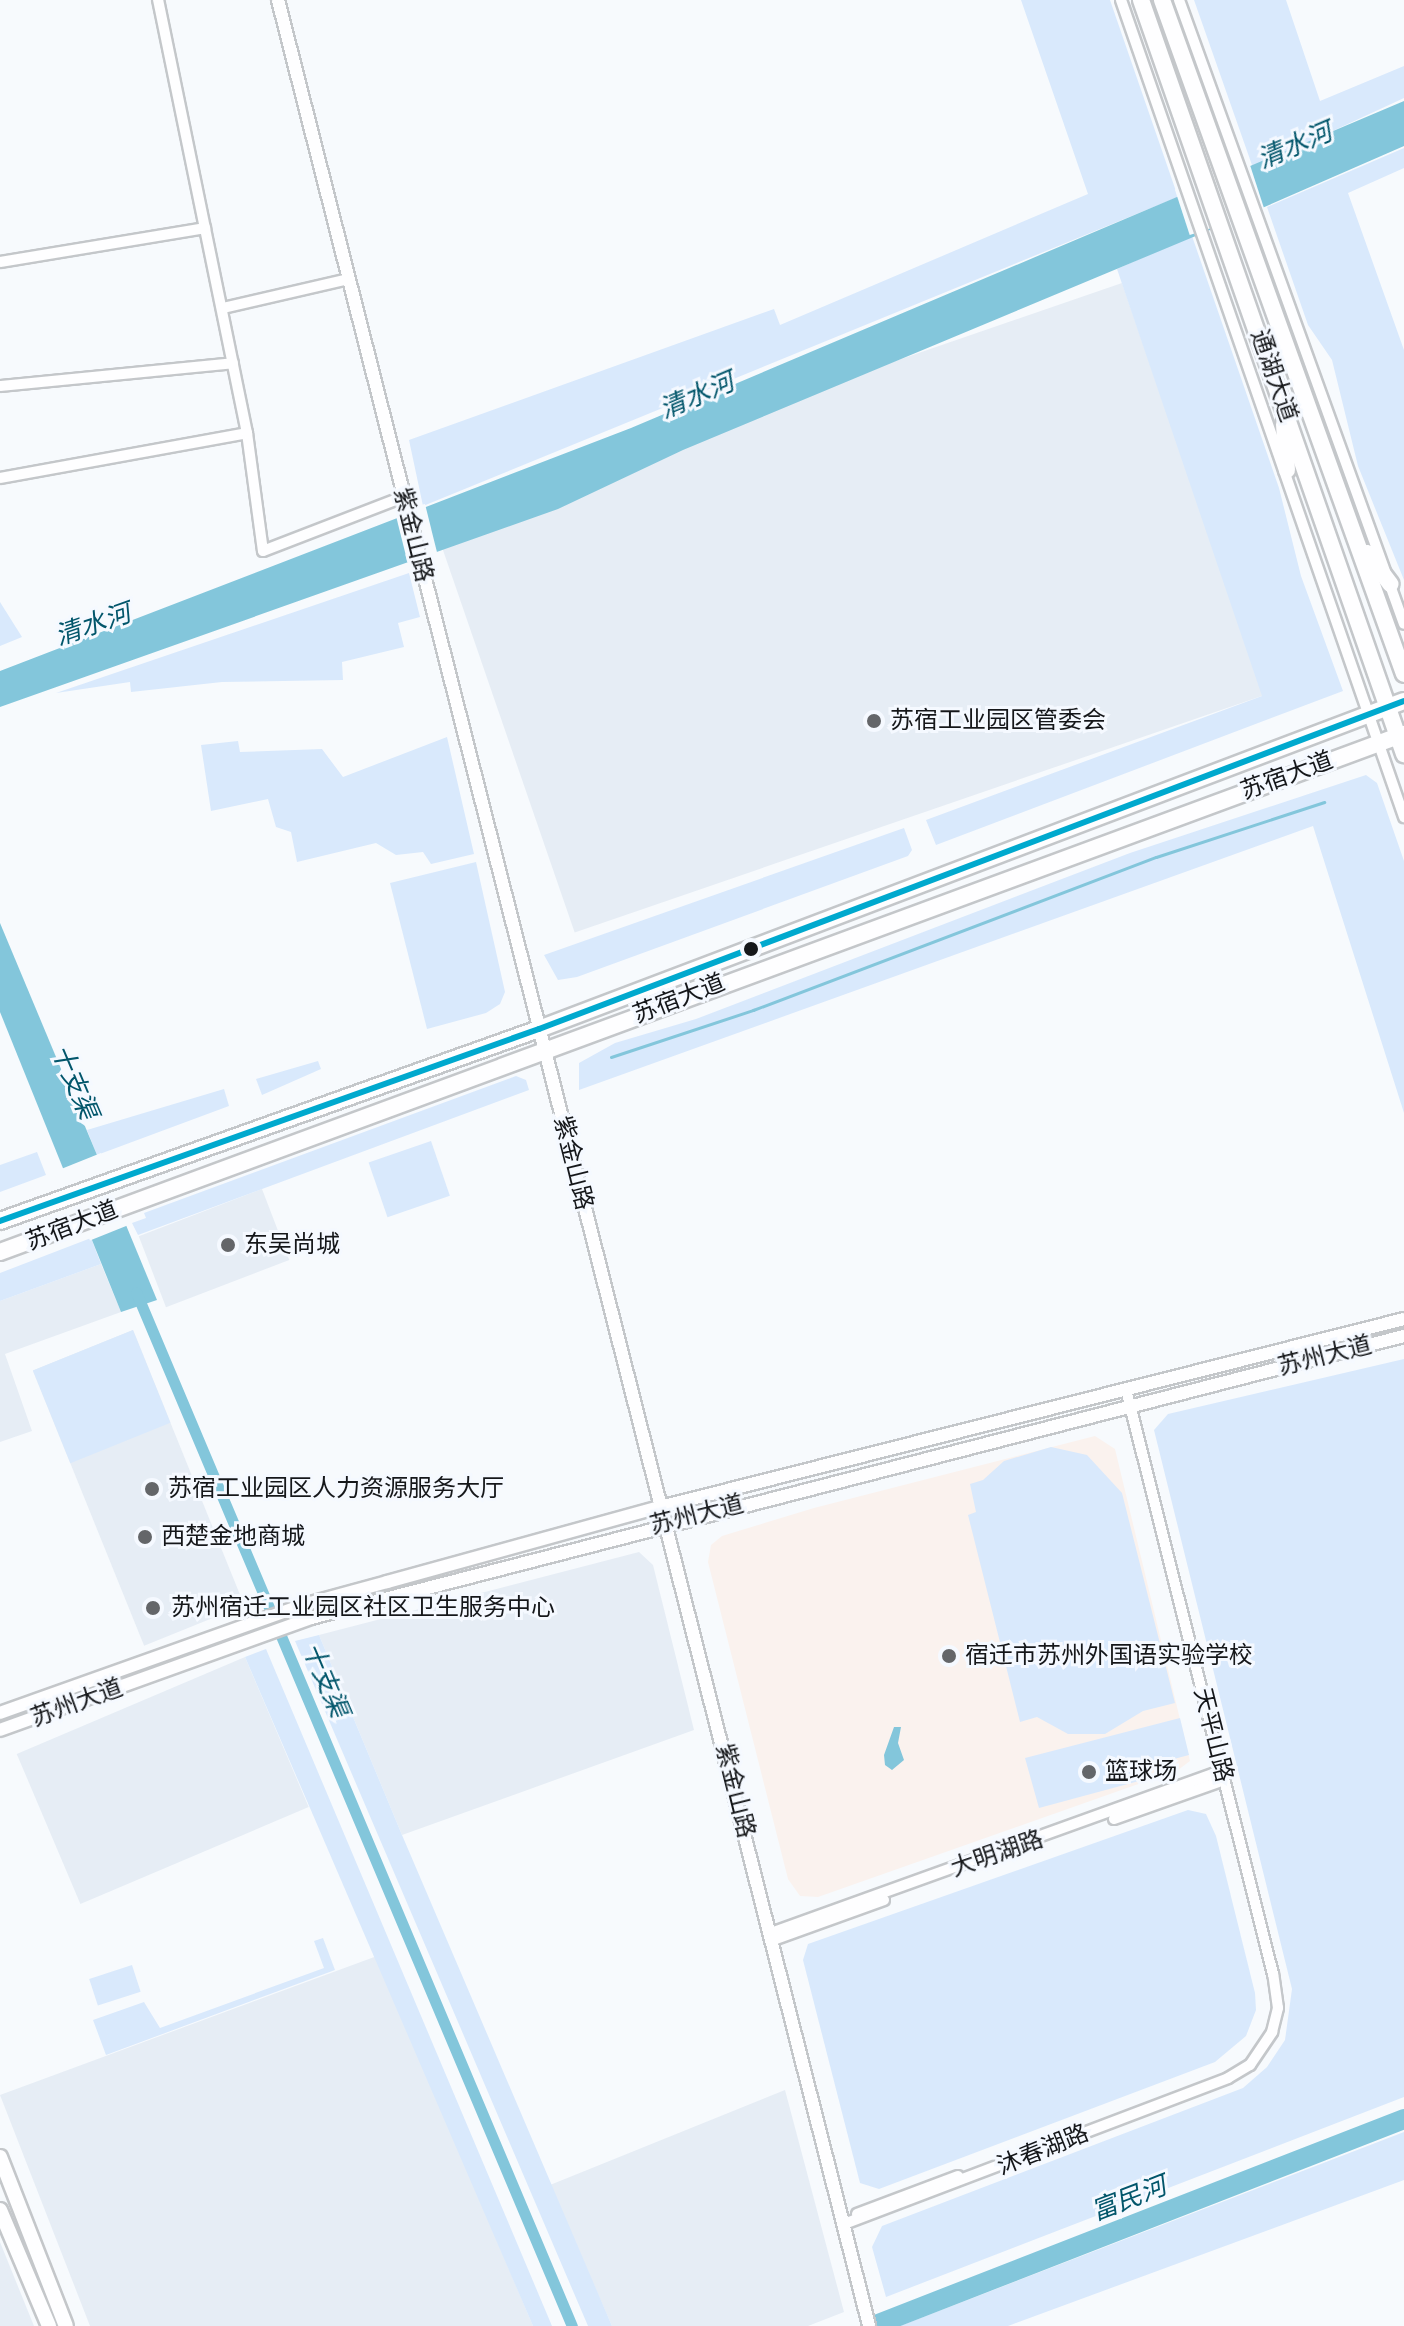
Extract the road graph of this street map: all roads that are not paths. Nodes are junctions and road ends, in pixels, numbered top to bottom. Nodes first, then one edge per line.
1 (158, 0) edge
2 (278, 0) edge
3 (1121, 0) edge
4 (1141, 0) edge
5 (1162, 0) edge
6 (1179, 0) edge
7 (1227, 161) junction
8 (205, 228) junction
9 (0, 262) edge
10 (349, 279) junction
11 (1271, 285) junction
12 (223, 308) junction
13 (233, 363) junction
14 (0, 386) edge
15 (1283, 402) junction
16 (247, 433) junction
17 (1287, 470) junction
18 (0, 478) edge
19 (403, 497) junction
20 (1356, 537) junction
21 (1390, 584) junction
22 (1404, 624) edge
23 (1404, 674) edge
24 (1396, 704) edge
25 (1369, 714) junction
26 (1401, 735) edge
27 (1379, 742) junction
28 (1404, 754) edge
29 (1404, 817) edge
30 (539, 1029) junction
31 (544, 1050) junction
32 (0, 1221) edge
33 (0, 1252) edge
34 (1404, 1319) edge
35 (1404, 1336) edge
36 (1123, 1390) junction
37 (1127, 1406) junction
38 (660, 1507) junction
39 (664, 1523) junction
40 (0, 1713) edge
41 (0, 1730) edge
42 (1220, 1777) junction
43 (772, 1937) junction
44 (1240, 2069) joint
45 (0, 2157) edge
46 (0, 2210) edge
47 (843, 2221) junction
48 (49, 2326) edge
49 (66, 2326) edge
50 (869, 2326) edge

1 - 8 street
2 - 10 street, 紫金山路
3 - 17 street
4 - 15 main road, 通湖大道
5 - 7 main road, 通湖大道
6 - 7 street
7 - 11 main road, 通湖大道
8 - 9 street
8 - 12 street
10 - 12 street
10 - 19 street, 紫金山路
11 - 20 main road, 通湖大道
11 - 21 street
12 - 13 street
13 - 14 street
13 - 16 street
15 - 17 main road
15 - 24 main road, 通湖大道
16 - 18 street
16 - 19 street
17 - 25 street
19 - 30 street, 紫金山路
20 - 21 main road
20 - 23 main road, 通湖大道
21 - 22 street
24 - 25 main road, 苏宿大道
24 - 26 main road, 通湖大道
25 - 27 street
25 - 30 main road, 苏宿大道
26 - 27 main road, 苏宿大道
26 - 28 main road, 通湖大道
27 - 29 street
27 - 31 main road, 苏宿大道
30 - 31 street, 紫金山路
30 - 32 main road, 苏宿大道
31 - 33 main road, 苏宿大道
31 - 38 street, 紫金山路
34 - 36 street, 苏州大道
35 - 37 street, 苏州大道
36 - 37 street, 天平山路
36 - 38 street, 苏州大道
37 - 39 street, 苏州大道
37 - 42 street, 天平山路
38 - 39 street, 紫金山路
38 - 40 street, 苏州大道
39 - 41 street, 苏州大道
39 - 43 street, 紫金山路
42 - 43 street, 大明湖路
42 - 44 street, 天平山路
43 - 47 street, 紫金山路
44 - 47 street, 沐春湖路
45 - 49 main road
46 - 48 main road
47 - 50 street, 紫金山路

